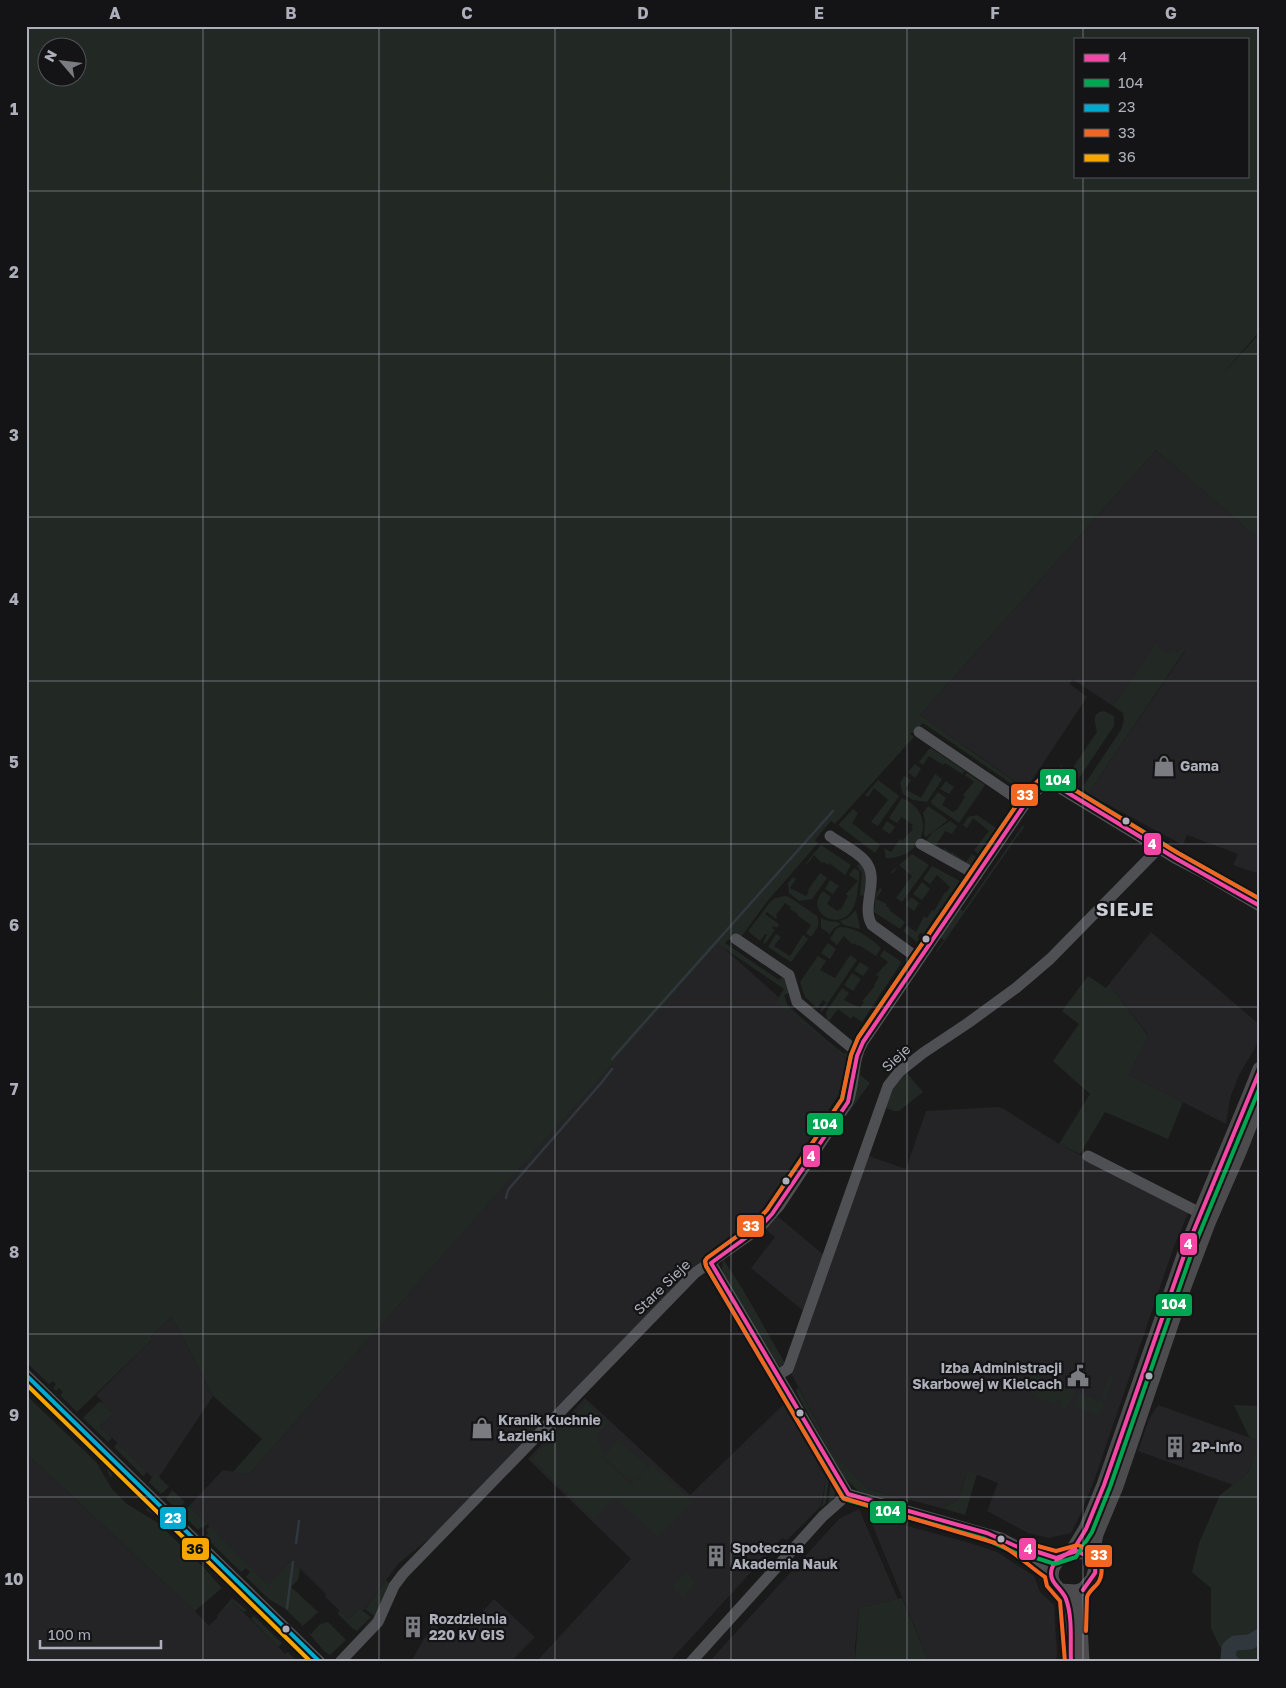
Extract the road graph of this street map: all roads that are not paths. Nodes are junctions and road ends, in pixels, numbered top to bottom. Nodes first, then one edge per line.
1 (919, 732) dead end
2 (1025, 804) junction
3 (830, 836) dead end
4 (921, 844) dead end
5 (1159, 848) junction
6 (977, 875) junction
7 (1259, 906) edge
8 (736, 939) dead end
9 (920, 959) junction
10 (857, 1052) junction
11 (1260, 1069) edge
12 (1260, 1099) edge
13 (1088, 1156) dead end
14 (1200, 1213) junction
15 (711, 1263) junction
16 (26, 1375) edge
17 (778, 1375) junction
18 (848, 1494) junction
19 (1020, 1548) junction
20 (1066, 1555) junction
21 (1093, 1558) junction
22 (1051, 1573) junction
23 (1082, 1590) junction
24 (1060, 1591) junction
25 (320, 1662) edge
26 (340, 1662) edge
27 (691, 1662) edge
28 (1071, 1662) edge
29 (1082, 1662) edge

1 - 2 street
2 - 5 street, Stare Sieje
2 - 6 street, Stare Sieje
3 - 9 street
4 - 6 street
5 - 7 street
5 - 17 street, Sieje
6 - 9 street, Stare Sieje
8 - 10 street
9 - 10 street, Stare Sieje
10 - 15 street, Stare Sieje
11 - 14 main road
12 - 21 main road
13 - 14 street
14 - 20 main road
15 - 17 street
15 - 26 street, Stare Sieje
16 - 25 street
17 - 18 street
18 - 19 street
18 - 27 street
19 - 20 street
19 - 22 street
20 - 21 main road
20 - 22 main road
21 - 23 main road
22 - 24 main road
23 - 24 main road
23 - 29 main road
24 - 28 main road

